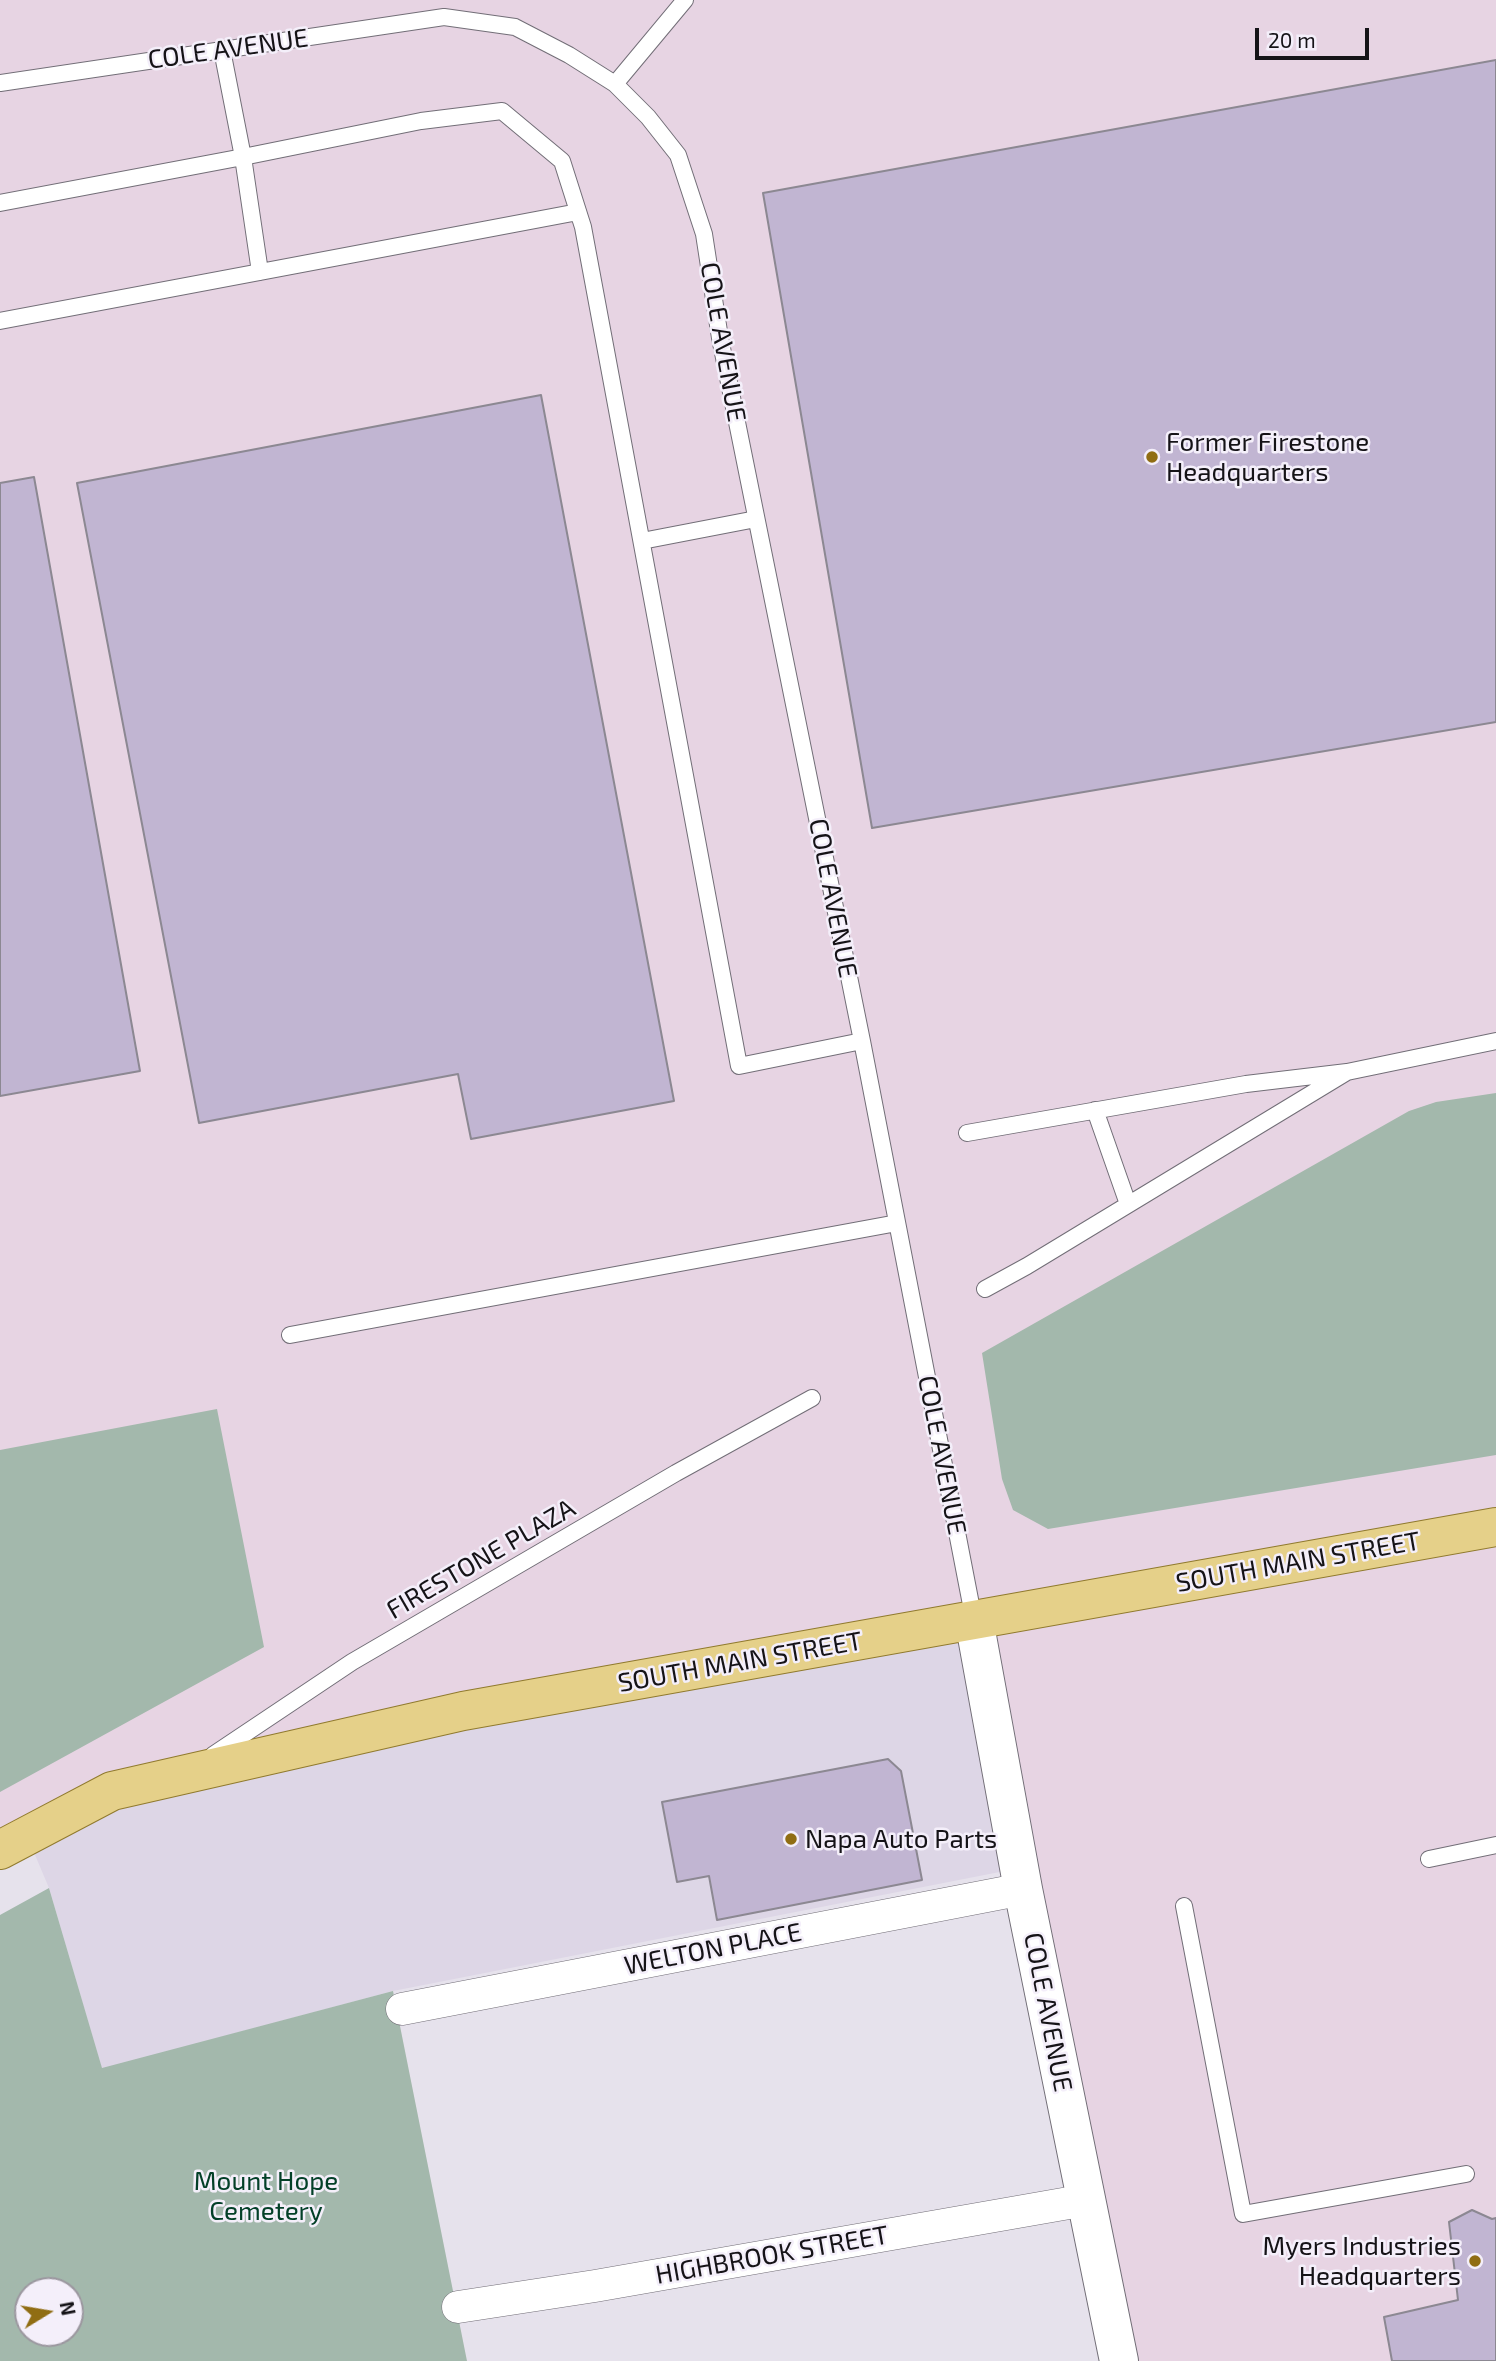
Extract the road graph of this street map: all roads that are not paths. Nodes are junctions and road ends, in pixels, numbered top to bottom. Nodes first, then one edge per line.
1 (685, 0) edge
2 (222, 50) junction
3 (0, 83) edge
4 (615, 84) junction
5 (243, 157) junction
6 (0, 203) edge
7 (579, 212) junction
8 (260, 272) junction
9 (0, 321) edge
10 (756, 519) junction
11 (642, 541) junction
12 (862, 1041) junction
13 (1496, 1041) edge
14 (1347, 1072) junction
15 (1095, 1110) junction
16 (967, 1133) dead end
17 (1128, 1204) junction
18 (897, 1223) junction
19 (985, 1289) dead end
20 (290, 1335) dead end
21 (812, 1398) dead end
22 (1496, 1527) edge
23 (974, 1620) junction
24 (183, 1775) junction
25 (1496, 1845) edge
26 (0, 1850) edge
27 (1429, 1859) dead end
28 (1023, 1889) junction
29 (1184, 1906) dead end
30 (402, 2009) dead end
31 (1466, 2174) dead end
32 (1086, 2200) junction
33 (458, 2307) dead end
34 (1119, 2361) edge

1 - 4 lane
2 - 3 lane, COLE AVENUE
2 - 4 lane, COLE AVENUE
2 - 5 lane
4 - 10 lane, COLE AVENUE
5 - 6 lane
5 - 7 lane
5 - 8 lane
7 - 8 lane
7 - 11 lane
8 - 9 lane
10 - 11 lane
10 - 12 lane, COLE AVENUE
11 - 12 lane
12 - 18 lane, COLE AVENUE
13 - 14 lane
14 - 15 lane
14 - 17 lane
15 - 16 lane
15 - 17 lane
17 - 19 lane
18 - 20 lane
18 - 23 lane, COLE AVENUE
21 - 24 lane, FIRESTONE PLAZA
22 - 23 main road, SOUTH MAIN STREET
23 - 24 main road, SOUTH MAIN STREET
23 - 28 street, COLE AVENUE
24 - 26 main road, SOUTH MAIN STREET
25 - 27 lane
28 - 30 street, WELTON PLACE
28 - 32 street, COLE AVENUE
29 - 31 lane
32 - 33 street, HIGHBROOK STREET
32 - 34 street, COLE AVENUE

